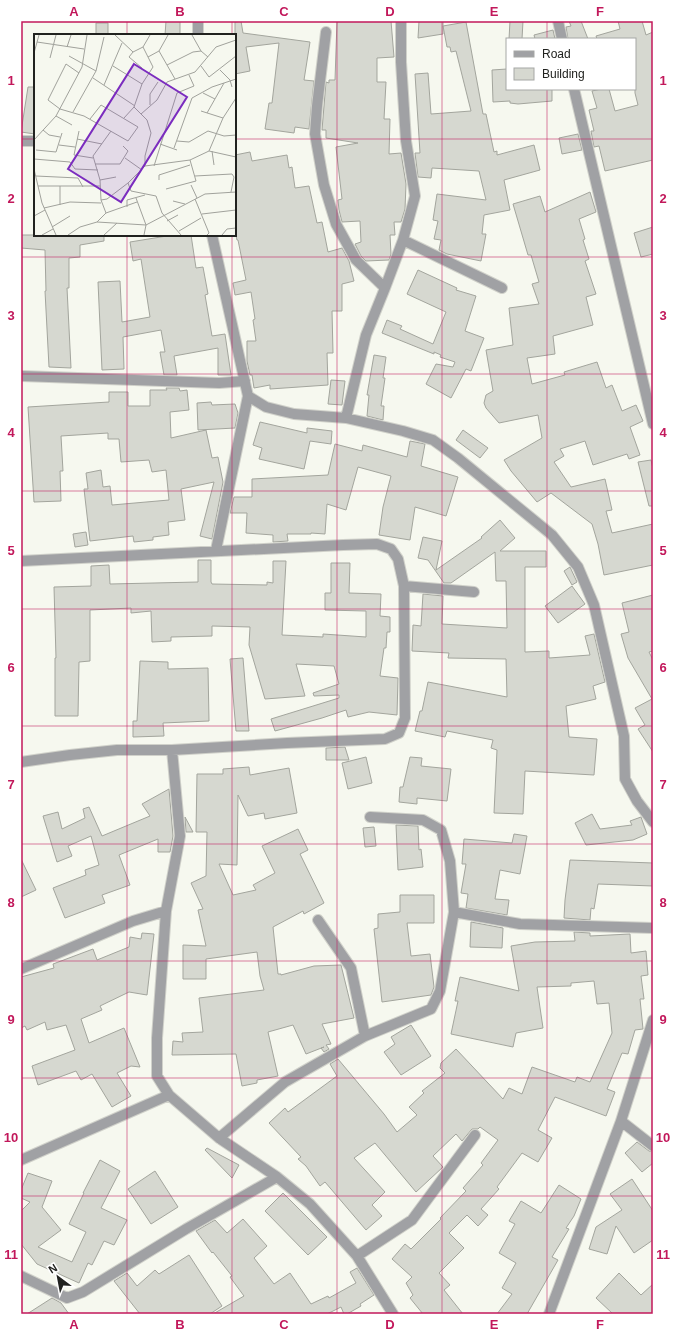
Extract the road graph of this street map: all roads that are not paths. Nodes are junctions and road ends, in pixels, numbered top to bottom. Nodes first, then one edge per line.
1 (198, 21) edge
2 (401, 21) edge
3 (558, 21) edge
4 (326, 32) dead end
5 (198, 34) edge
6 (562, 38) edge
7 (574, 90) edge
8 (21, 141) edge
9 (34, 141) edge
10 (212, 236) edge
11 (403, 240) junction
12 (386, 288) junction
13 (502, 288) dead end
14 (21, 376) edge
15 (245, 381) junction
16 (248, 396) junction
17 (346, 418) junction
18 (653, 424) edge
19 (216, 550) junction
20 (21, 561) edge
21 (404, 586) junction
22 (474, 592) dead end
23 (172, 750) junction
24 (21, 762) edge
25 (370, 817) dead end
26 (653, 822) edge
27 (166, 911) junction
28 (454, 912) junction
29 (318, 920) dead end
30 (653, 928) edge
31 (21, 969) edge
32 (653, 1020) edge
33 (365, 1036) junction
34 (169, 1095) junction
35 (621, 1121) junction
36 (475, 1135) dead end
37 (219, 1138) junction
38 (653, 1146) edge
39 (21, 1160) edge
40 (277, 1177) junction
41 (357, 1256) junction
42 (21, 1276) edge
43 (391, 1313) edge
44 (549, 1314) edge

1 - 5 street
2 - 11 street
3 - 6 street
4 - 12 street
7 - 18 street
8 - 9 street
10 - 15 street
11 - 12 street
11 - 13 street
12 - 17 street
14 - 15 street
15 - 16 street
16 - 17 street
16 - 19 street
17 - 26 street
19 - 20 street
19 - 21 street
21 - 22 street
21 - 23 street
23 - 24 street
23 - 27 street
25 - 28 street
27 - 31 street
27 - 34 street
28 - 30 street
28 - 33 street
29 - 33 street
32 - 35 street
33 - 37 street
34 - 37 street
34 - 39 street
35 - 38 street
35 - 44 street
36 - 41 street
37 - 40 street
40 - 41 street
40 - 42 street
41 - 43 street

